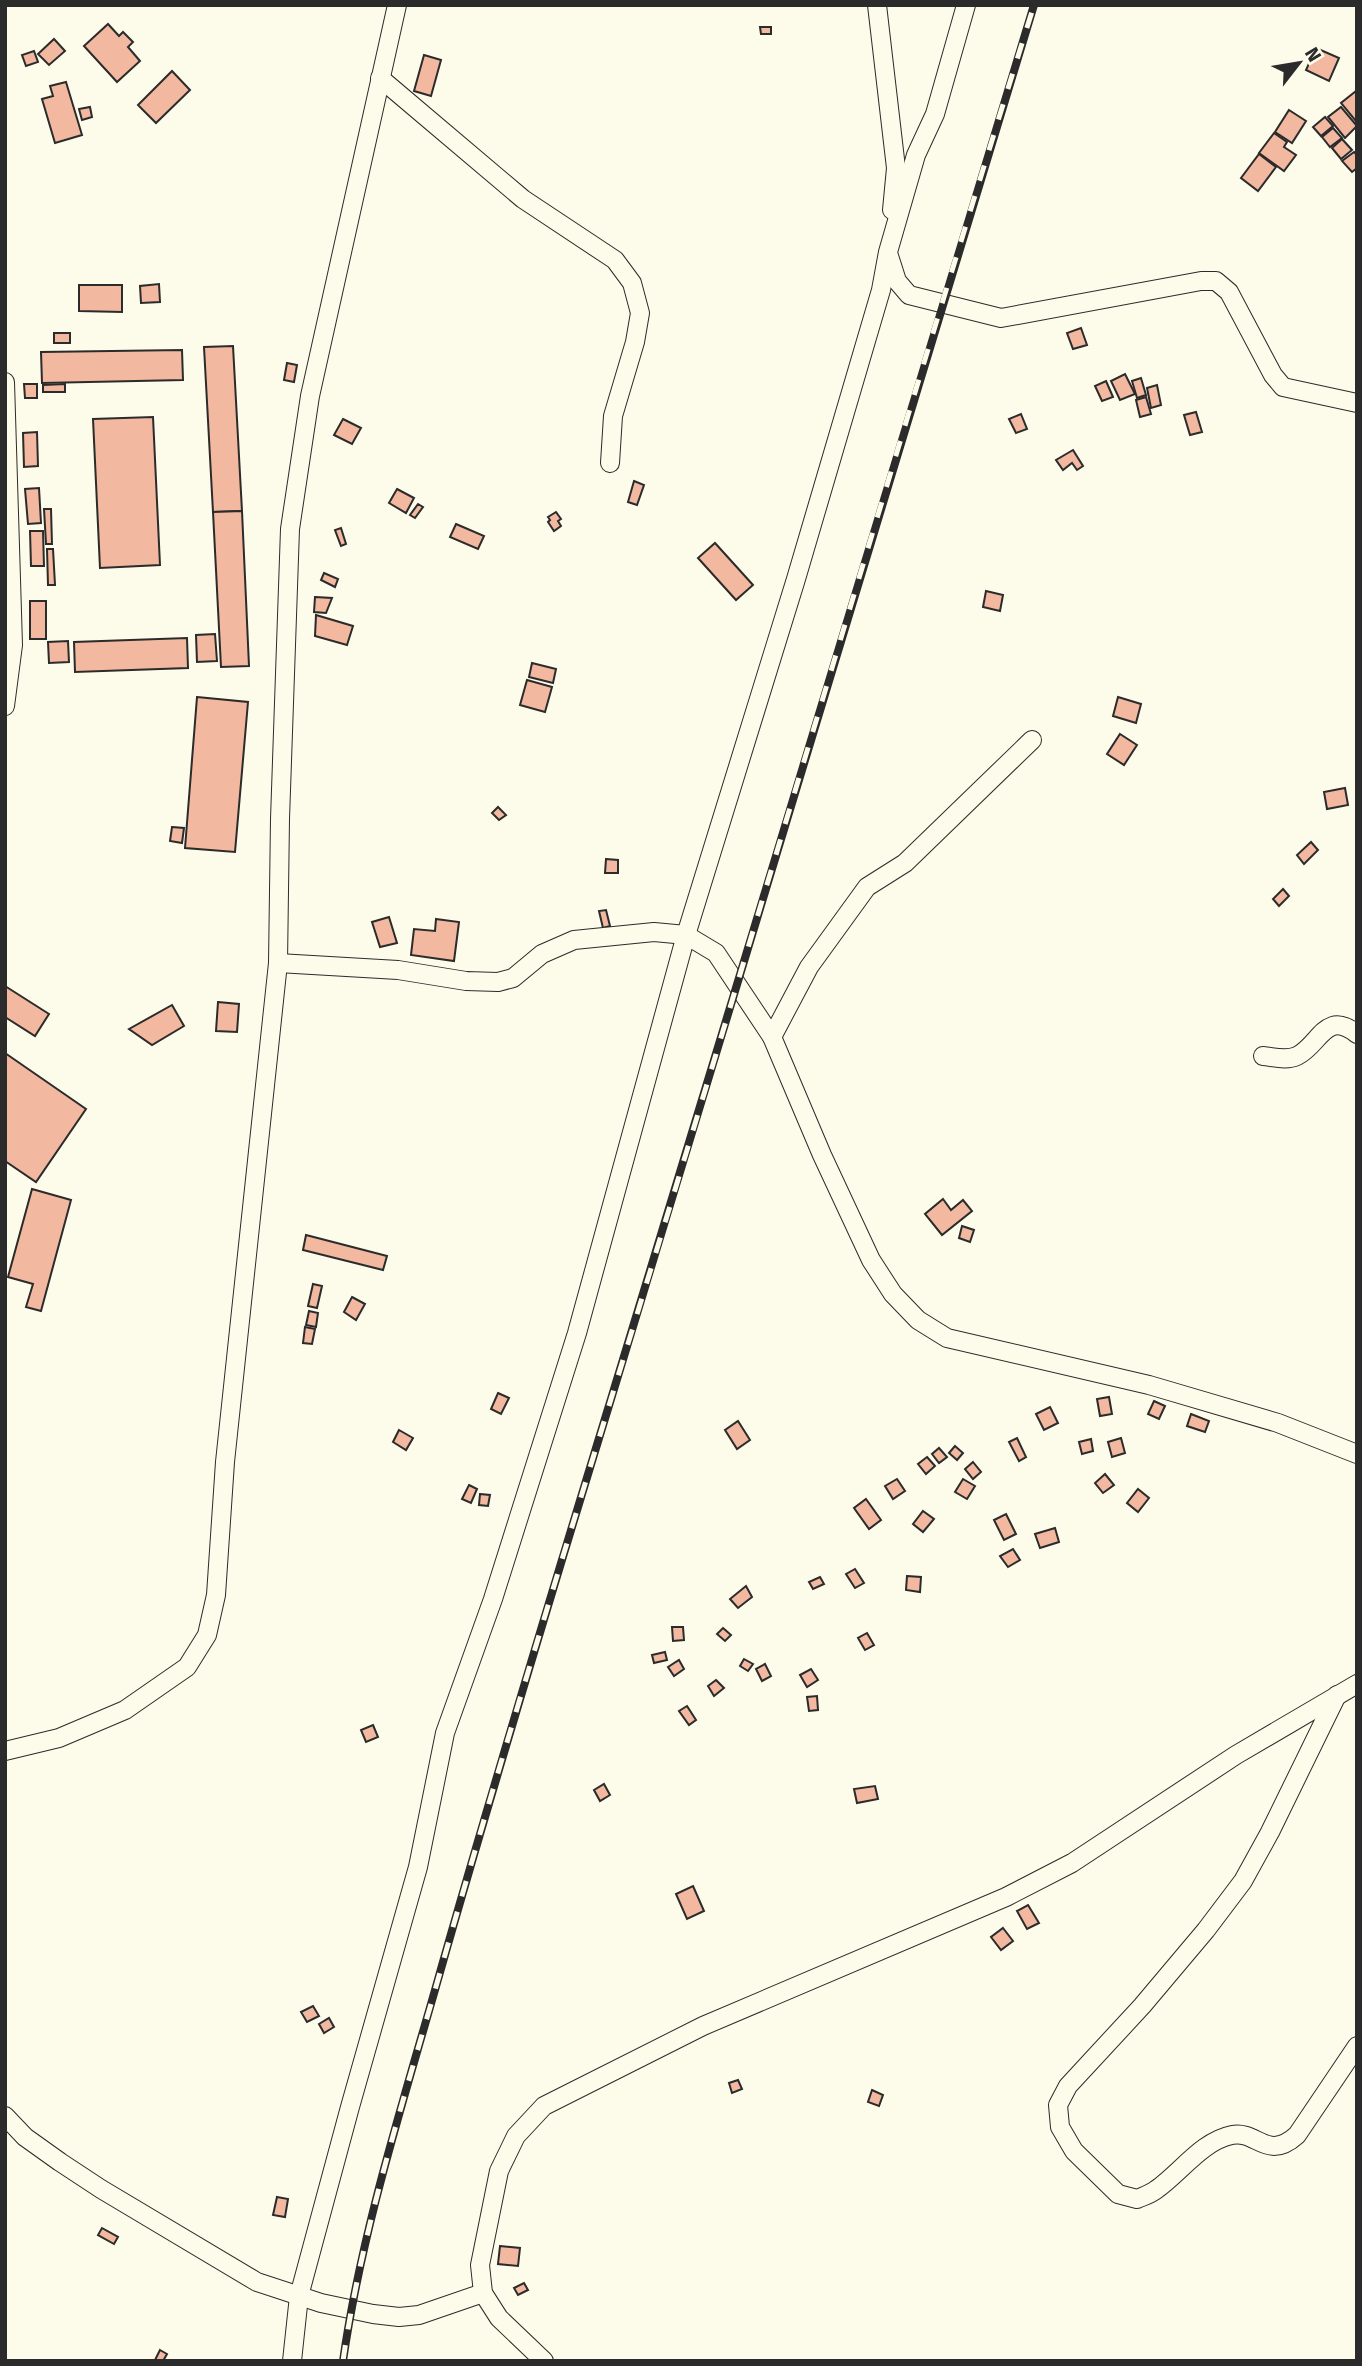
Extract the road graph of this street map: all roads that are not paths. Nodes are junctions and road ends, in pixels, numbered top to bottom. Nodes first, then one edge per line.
1 (397, 5) edge
2 (877, 5) edge
3 (966, 5) edge
4 (380, 78) junction
5 (888, 252) junction
6 (5, 382) edge
7 (1357, 403) edge
8 (611, 463) dead end
9 (5, 706) edge
10 (1032, 740) dead end
11 (686, 935) junction
12 (278, 963) junction
13 (1357, 1034) edge
14 (772, 1037) junction
15 (1263, 1056) dead end
16 (1357, 1454) edge
17 (1357, 1684) edge
18 (1337, 1695) junction
19 (5, 1751) edge
20 (1357, 2046) edge
21 (5, 2116) edge
22 (483, 2293) junction
23 (299, 2296) junction
24 (292, 2361) edge
25 (544, 2361) edge

1 - 4 street
2 - 5 street
3 - 5 street
4 - 8 street
4 - 12 street
5 - 7 street
5 - 11 street
6 - 9 street
10 - 14 street
11 - 12 street
11 - 14 street
11 - 23 street
12 - 19 street
13 - 15 street
14 - 16 street
17 - 18 street
18 - 20 street
18 - 22 street
21 - 23 street
22 - 23 street
22 - 25 street
23 - 24 street

